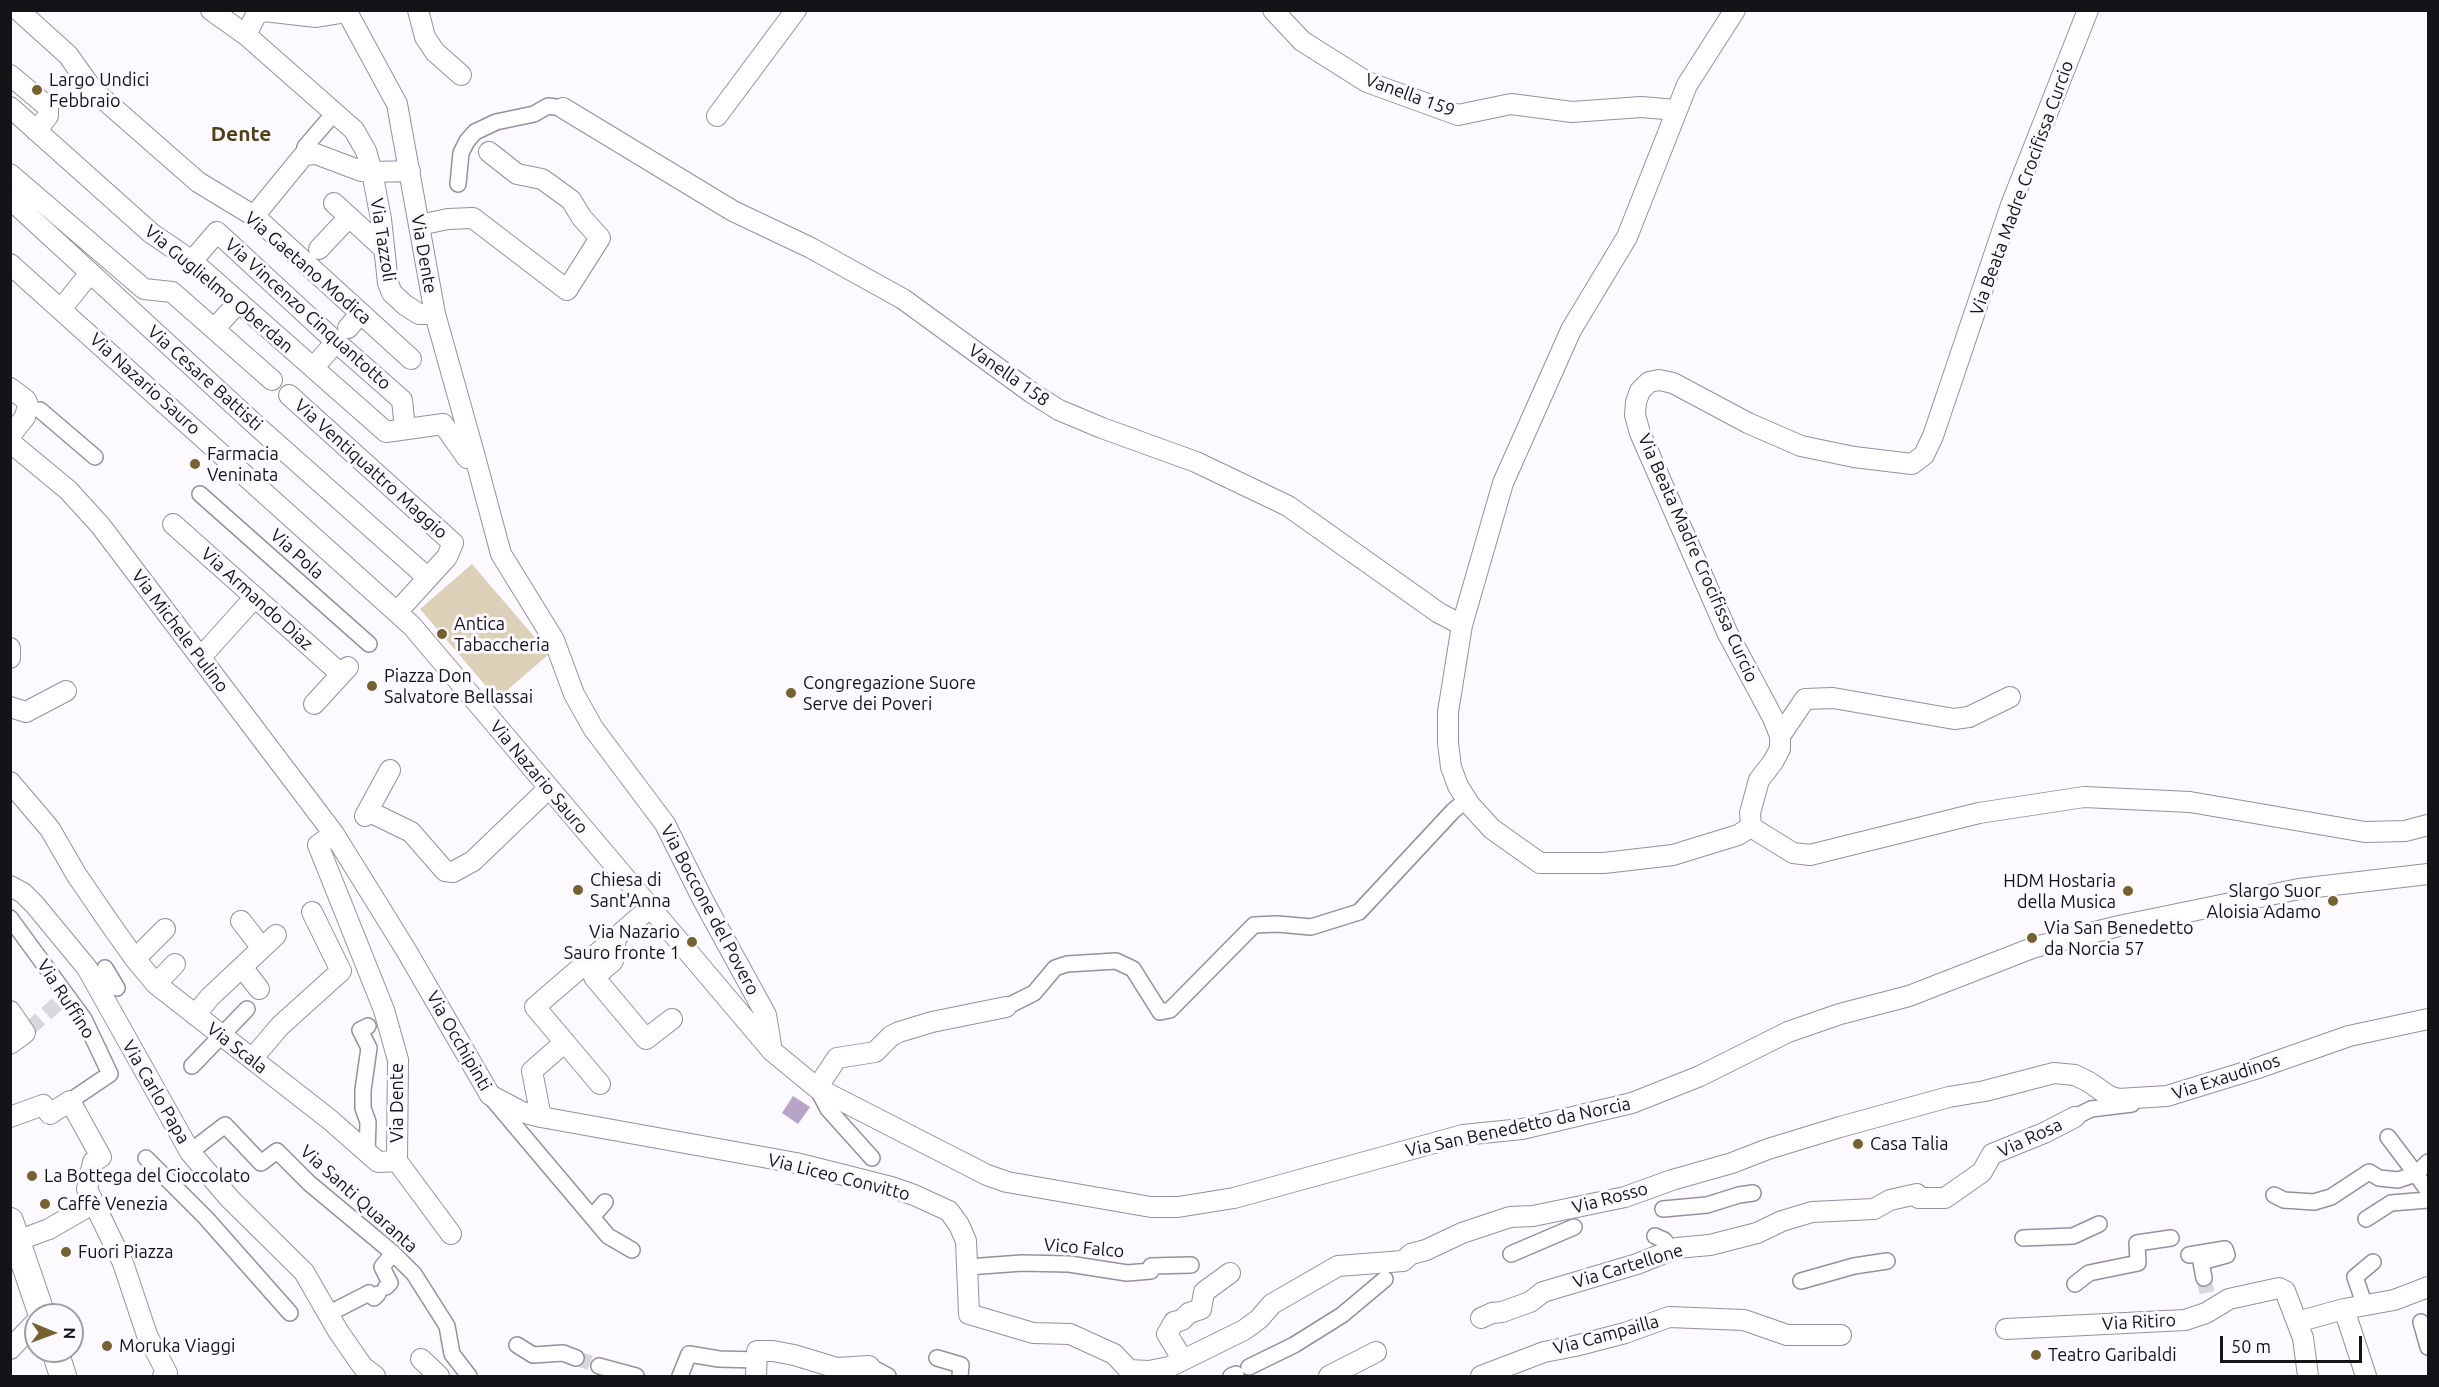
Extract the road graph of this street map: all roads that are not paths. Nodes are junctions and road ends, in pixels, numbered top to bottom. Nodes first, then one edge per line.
1 (18, 10) edge
2 (211, 10) edge
3 (417, 10) edge
4 (796, 10) edge
5 (1273, 10) edge
6 (1735, 10) edge
7 (2088, 10) edge
8 (347, 11) edge
9 (297, 13) edge
10 (246, 35) junction
11 (10, 75) edge
12 (461, 75) dead end
13 (10, 107) edge
14 (563, 108) joint
15 (1677, 110) junction
16 (335, 112) junction
17 (717, 116) dead end
18 (36, 131) junction
19 (489, 152) dead end
20 (304, 155) junction
21 (410, 171) junction
22 (372, 172) junction
23 (10, 174) edge
24 (458, 184) dead end
25 (10, 199) edge
26 (231, 203) junction
27 (334, 203) dead end
28 (254, 216) junction
29 (349, 217) junction
30 (419, 225) junction
31 (383, 248) junction
32 (319, 249) dead end
33 (187, 258) junction
34 (10, 264) edge
35 (90, 273) junction
36 (239, 302) junction
37 (62, 308) junction
38 (361, 313) junction
39 (435, 314) junction
40 (214, 329) junction
41 (342, 335) junction
42 (411, 359) dead end
43 (320, 360) dead end
44 (272, 380) dead end
45 (10, 388) edge
46 (289, 395) dead end
47 (40, 410) dead end
48 (405, 429) junction
49 (10, 436) edge
50 (10, 442) edge
51 (95, 457) dead end
52 (475, 457) junction
53 (200, 494) dead end
54 (173, 524) dead end
55 (428, 578) junction
56 (255, 597) junction
57 (397, 612) junction
58 (1462, 625) junction
59 (369, 644) dead end
60 (10, 648) edge
61 (201, 657) junction
62 (10, 658) edge
63 (66, 691) dead end
64 (2010, 697) dead end
65 (315, 704) dead end
66 (10, 708) edge
67 (1780, 736) junction
68 (390, 770) dead end
69 (10, 782) edge
70 (549, 788) junction
71 (1470, 805) junction
72 (2428, 825) edge
73 (1751, 827) junction
74 (334, 834) junction
75 (2428, 874) edge
76 (10, 886) edge
77 (651, 907) junction
78 (312, 912) dead end
79 (10, 918) edge
80 (241, 921) dead end
81 (165, 929) dead end
82 (616, 938) junction
83 (135, 958) junction
84 (175, 964) dead end
85 (242, 967) junction
86 (105, 969) dead end
87 (156, 984) junction
88 (117, 988) dead end
89 (259, 988) dead end
90 (1006, 1007) joint
91 (247, 1009) dead end
92 (10, 1011) edge
93 (195, 1015) junction
94 (672, 1019) dead end
95 (2428, 1019) edge
96 (368, 1026) dead end
97 (21, 1035) edge
98 (222, 1035) junction
99 (565, 1042) junction
100 (772, 1051) junction
101 (252, 1059) junction
102 (192, 1066) dead end
103 (600, 1083) dead end
104 (817, 1088) junction
105 (490, 1095) junction
106 (2167, 1096) junction
107 (69, 1101) junction
108 (10, 1117) edge
109 (541, 1117) junction
110 (2075, 1117) joint
111 (1818, 1134) joint
112 (2388, 1137) dead end
113 (190, 1152) junction
114 (367, 1153) junction
115 (146, 1158) dead end
116 (872, 1158) dead end
117 (397, 1161) junction
118 (2428, 1162) edge
119 (2416, 1174) junction
120 (2428, 1191) edge
121 (1753, 1193) dead end
122 (2274, 1195) dead end
123 (1918, 1196) joint
124 (2428, 1200) edge
125 (605, 1202) dead end
126 (94, 1203) junction
127 (1663, 1209) dead end
128 (592, 1216) junction
129 (2366, 1219) dead end
130 (2099, 1224) dead end
131 (1574, 1227) dead end
132 (14, 1231) edge
133 (451, 1234) dead end
134 (1655, 1236) dead end
135 (2023, 1238) dead end
136 (2171, 1238) dead end
137 (632, 1250) dead end
138 (1672, 1250) junction
139 (393, 1253) junction
140 (1511, 1254) dead end
141 (2188, 1255) dead end
142 (1887, 1261) dead end
143 (2373, 1262) dead end
144 (1191, 1265) dead end
145 (968, 1267) junction
146 (1230, 1273) dead end
147 (2204, 1278) tunnel mouth
148 (1385, 1279) dead end
149 (1802, 1281) dead end
150 (2075, 1284) dead end
151 (2428, 1287) edge
152 (38, 1303) edge
153 (2365, 1306) junction
154 (2344, 1309) junction
155 (290, 1313) dead end
156 (330, 1313) junction
157 (1481, 1318) dead end
158 (2297, 1322) junction
159 (2421, 1322) dead end
160 (2006, 1329) dead end
161 (24, 1334) edge
162 (1841, 1335) dead end
163 (517, 1345) dead end
164 (2428, 1347) edge
165 (10, 1349) edge
166 (1376, 1352) dead end
167 (576, 1358) tunnel mouth
168 (421, 1359) dead end
169 (937, 1359) dead end
170 (1183, 1360) junction
171 (599, 1366) tunnel mouth
172 (869, 1366) joint
173 (756, 1369) edge
174 (838, 1372) edge
175 (1239, 1372) edge
176 (1156, 1374) edge
177 (165, 1375) edge
178 (375, 1377) edge
179 (439, 1377) edge
180 (469, 1377) edge
181 (636, 1377) edge
182 (680, 1377) edge
183 (888, 1377) edge
184 (960, 1377) edge
185 (1329, 1377) edge
186 (1481, 1377) edge
187 (2308, 1377) edge
188 (2366, 1377) edge

1 - 26 street, Via Gaetano Modica
2 - 10 street, Via Tazzoli
3 - 12 street
4 - 17 street
5 - 15 street, Vanella 159
6 - 15 street
7 - 67 street, Via Beata Madre Crocifissa Curcio
8 - 9 street
8 - 21 street, Via Dente
9 - 10 street
10 - 16 street, Via Tazzoli
11 - 18 street
13 - 18 street, Via Guglielmo Oberdan
14 - 24 street
14 - 58 street, Vanella 158
15 - 58 street
16 - 20 street
16 - 22 street, Via Tazzoli
18 - 33 street, Via Guglielmo Oberdan
19 - 30 street
20 - 22 street
20 - 28 street
21 - 22 street
21 - 30 street, Via Dente
22 - 31 street, Via Tazzoli
23 - 40 street
25 - 35 street, Via Cesare Battisti
26 - 28 street, Via Gaetano Modica
26 - 33 street
27 - 29 street
28 - 38 street, Via Gaetano Modica
29 - 31 street
29 - 32 street
30 - 39 street, Via Dente
31 - 39 street, Via Tazzoli
33 - 36 street, Via Guglielmo Oberdan
33 - 41 street, Via Vincenzo Cinquantotto
34 - 37 street, Via Nazario Sauro
35 - 37 street
35 - 55 street, Via Cesare Battisti
36 - 40 street
36 - 48 street, Via Guglielmo Oberdan
37 - 57 street, Via Nazario Sauro
38 - 41 street
38 - 42 street, Via Gaetano Modica
39 - 52 street, Via Dente
40 - 44 street
41 - 43 street
41 - 48 street, Via Vincenzo Cinquantotto
45 - 49 street
46 - 55 street, Via Ventiquattro Maggio
47 - 51 street
48 - 52 street, Via Guglielmo Oberdan
50 - 61 street, Via Michele Pulino
52 - 100 street, Via Boccone del Povero
53 - 59 street, Via Pola
54 - 56 street, Via Armando Diaz
55 - 57 street
56 - 61 street
56 - 65 street, Via Armando Diaz
57 - 70 street, Via Nazario Sauro
58 - 71 street
60 - 62 street
61 - 74 street, Via Michele Pulino
63 - 66 street
64 - 67 street
67 - 73 street
68 - 70 street
69 - 83 street, Via Scala
70 - 77 street, Via Nazario Sauro
71 - 73 street
71 - 90 street
72 - 73 street
74 - 105 street, Via Occhipinti
74 - 117 street, Via Dente
75 - 104 street, Via San Benedetto da Norcia
76 - 113 street, Via Carlo Papa
77 - 82 street
77 - 100 street, Via Nazario Sauro
78 - 101 street
79 - 107 street, Via Ruffino
80 - 85 street
81 - 83 street
82 - 94 street
82 - 99 street
83 - 87 street, Via Scala
84 - 87 street
85 - 89 street
85 - 93 street
86 - 88 street
87 - 93 street, Via Scala
90 - 104 street
91 - 98 street
92 - 97 street
93 - 98 street, Via Scala
95 - 106 street, Via Exaudinos
96 - 114 street
98 - 101 street, Via Scala
98 - 102 street
99 - 103 street
99 - 109 street
100 - 104 street, Via Nazario Sauro
101 - 114 street, Via Scala
104 - 116 street
105 - 109 street, Via Liceo Convitto
105 - 128 street, Via Occhipinti
106 - 110 street
106 - 111 street, Via Exaudinos
107 - 108 street, Via Ruffino
107 - 126 street
109 - 145 street, Via Liceo Convitto
110 - 123 street, Via Rosa
111 - 170 street, Via Rosso
112 - 119 street
113 - 139 street, Via Santi Quaranta
113 - 156 street, Via Carlo Papa
114 - 117 street, Via Scala
115 - 155 street
117 - 133 street
118 - 119 street
119 - 120 street
119 - 122 street
121 - 127 street
123 - 138 street, Via Cartellone
124 - 129 street
125 - 128 street
126 - 132 street
126 - 177 street
128 - 137 street, Via Occhipinti
130 - 135 street
131 - 140 street
132 - 152 street
134 - 138 street
136 - 150 street
138 - 157 street, Via Cartellone
139 - 156 street
139 - 180 street, Via Santi Quaranta
141 - 147 street
142 - 149 street
143 - 153 street
144 - 145 street, Vico Falco
145 - 176 street, Via Liceo Convitto
146 - 170 street
148 - 175 street
151 - 153 street
153 - 154 street
154 - 158 street
154 - 188 street
156 - 178 street, Via Carlo Papa
158 - 160 street, Via Ritiro
158 - 187 street, Via Ritiro
159 - 164 street
161 - 165 street
162 - 186 street, Via Campailla
163 - 167 street
166 - 185 street
168 - 179 street
169 - 184 street
170 - 176 street
171 - 181 street
172 - 174 street
172 - 183 street
173 - 174 street
173 - 182 street

